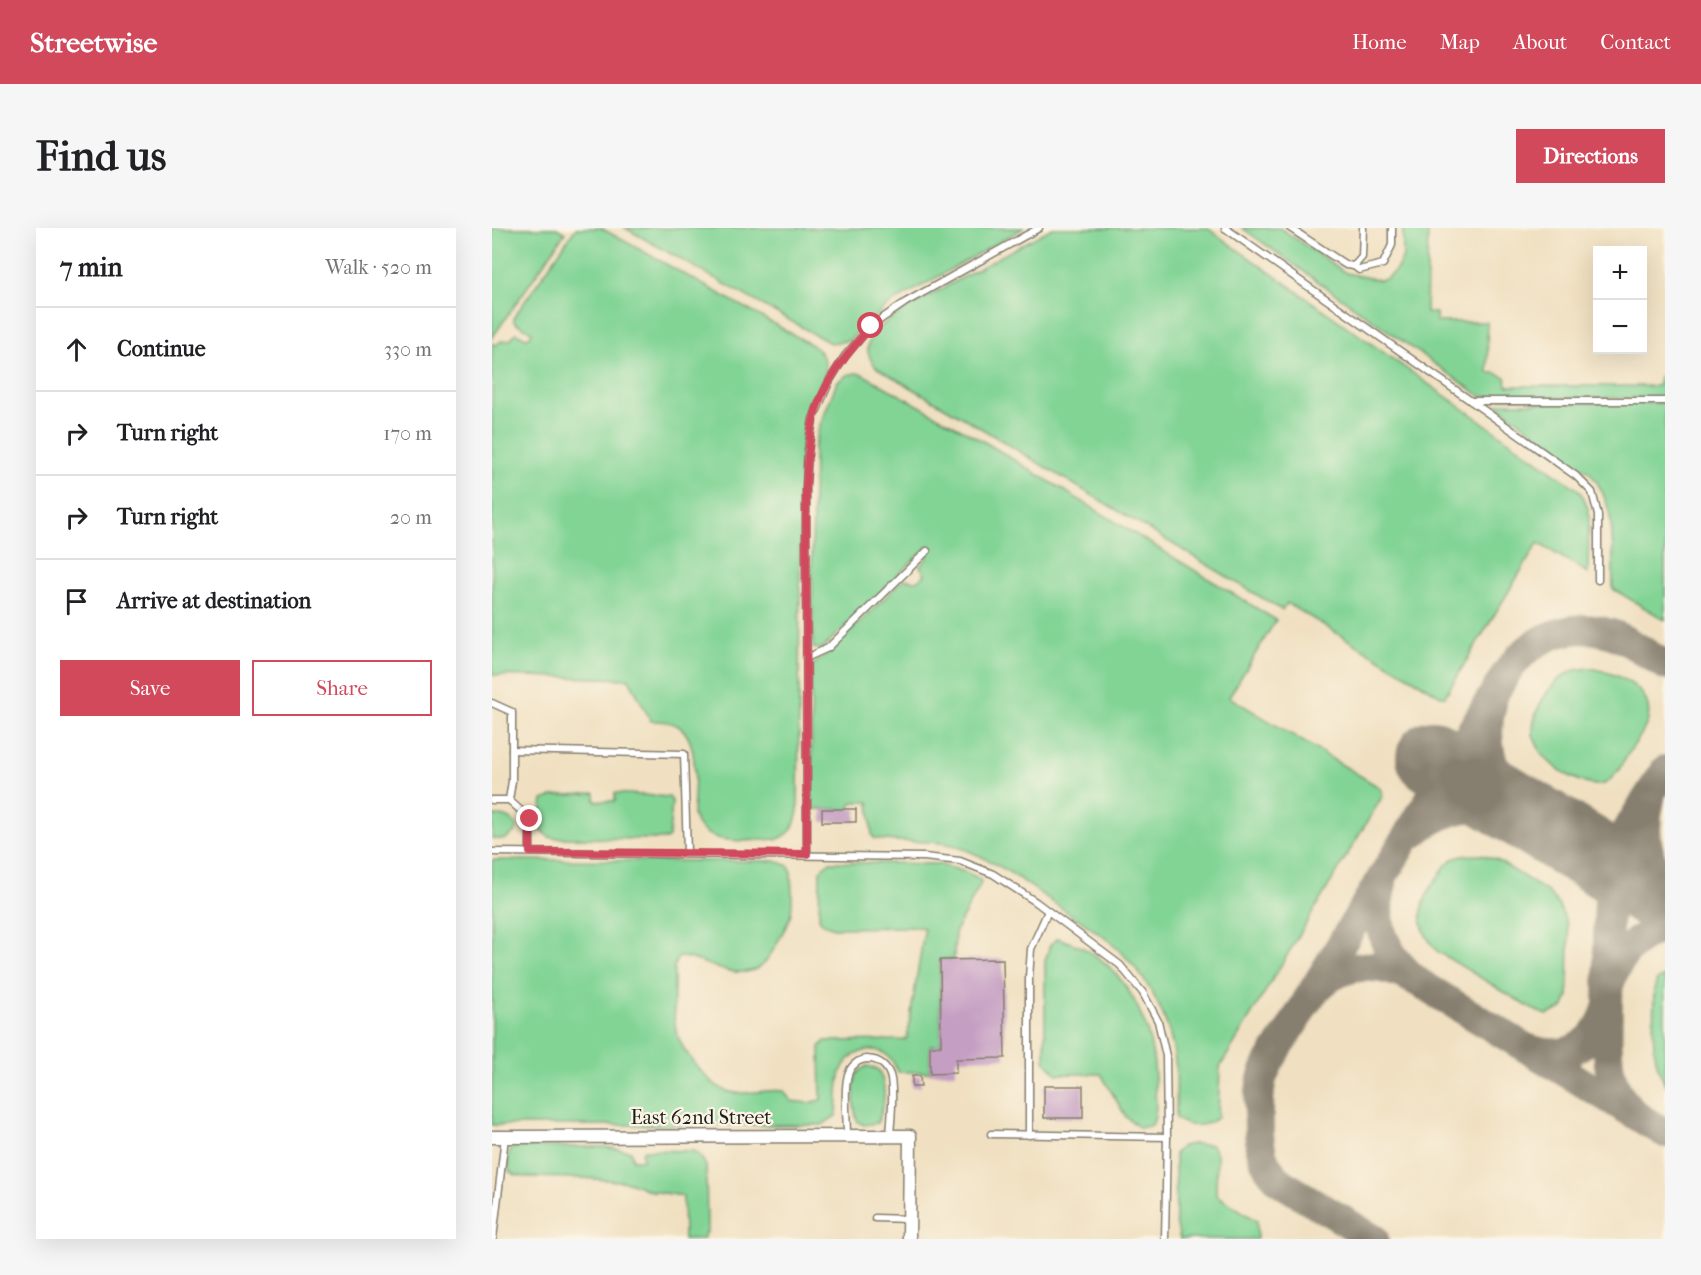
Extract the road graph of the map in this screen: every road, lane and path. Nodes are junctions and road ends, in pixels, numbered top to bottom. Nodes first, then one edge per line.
1 (1039, 228) edge
2 (1225, 228) edge
3 (1363, 228) edge
4 (1392, 228) edge
5 (1294, 229) edge
6 (1354, 266) junction
7 (1472, 401) junction
8 (1665, 401) edge
9 (927, 551) dead end
10 (1598, 580) dead end
11 (806, 658) junction
12 (492, 703) edge
13 (512, 750) junction
14 (492, 800) edge
15 (509, 800) junction
16 (492, 852) edge
17 (530, 852) junction
18 (687, 853) junction
19 (807, 854) junction
20 (1048, 911) junction
21 (991, 1134) dead end
22 (847, 1135) junction
23 (1029, 1135) junction
24 (890, 1136) junction
25 (499, 1137) edge
26 (1167, 1137) junction
27 (875, 1218) dead end
28 (910, 1219) junction
29 (1165, 1221) junction
30 (493, 1239) edge
31 (909, 1239) edge
32 (1165, 1239) edge
33 (1170, 1239) edge

1 - 11 lane
2 - 7 lane
3 - 6 lane
4 - 6 lane
5 - 6 lane
7 - 8 lane
7 - 10 lane
9 - 11 lane
11 - 19 lane
12 - 13 lane
13 - 15 lane
13 - 18 lane
14 - 15 lane
15 - 17 lane
16 - 17 lane
17 - 18 lane
18 - 19 lane
19 - 20 lane
20 - 23 lane
20 - 26 lane
21 - 23 lane
22 - 24 street, East 62nd Street
22 - 24 lane
22 - 25 street, East 62nd Street
23 - 26 lane
24 - 28 street, East 62nd Street
25 - 30 lane
26 - 29 lane
27 - 28 lane
28 - 31 street
29 - 32 lane
29 - 33 lane

